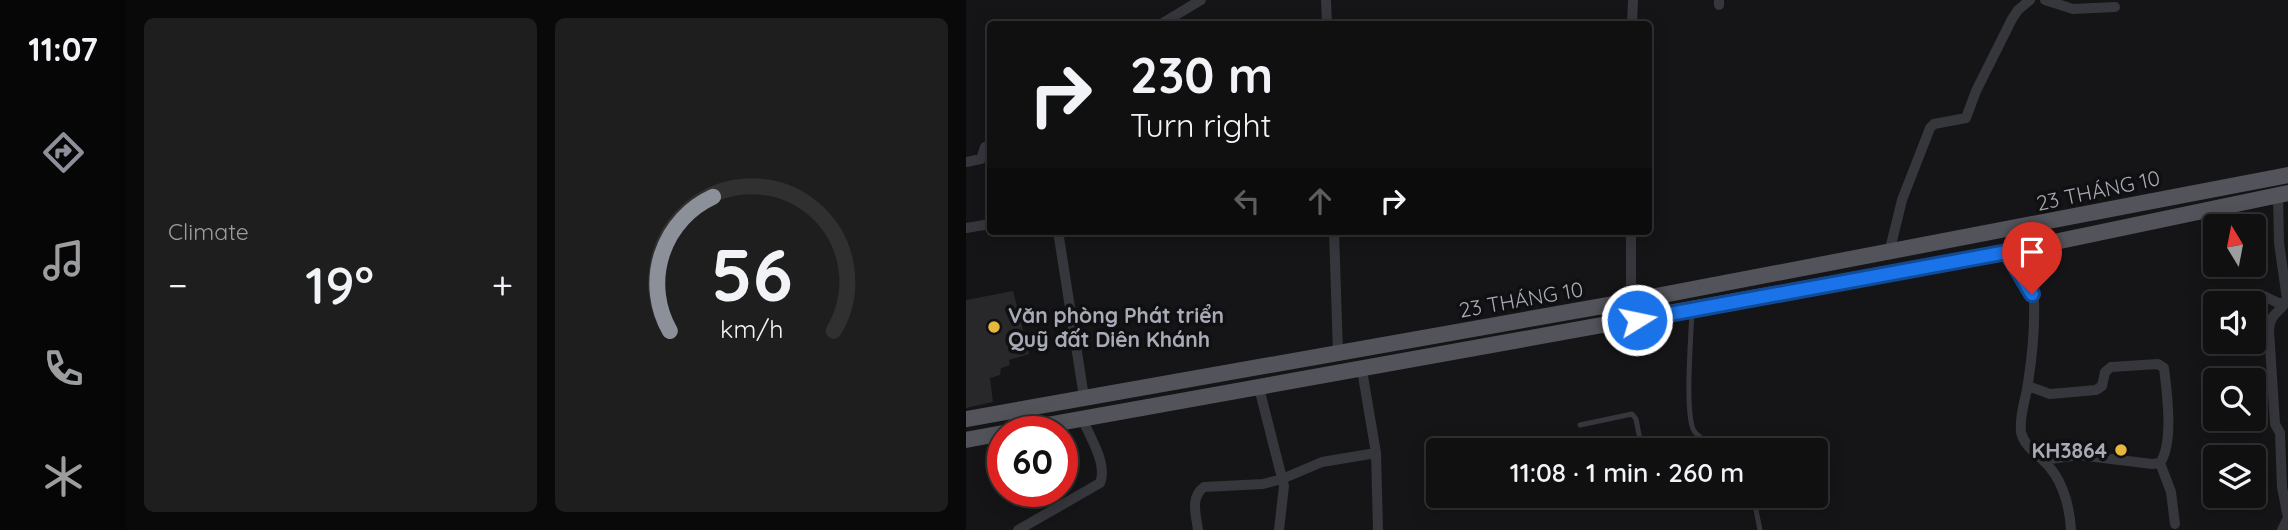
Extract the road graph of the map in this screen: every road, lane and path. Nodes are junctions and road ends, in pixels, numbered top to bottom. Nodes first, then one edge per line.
1 (1201, 0) edge
2 (1326, 0) edge
3 (1633, 0) edge
4 (2030, 0) edge
5 (2045, 0) edge
6 (2115, 7) dead end
7 (1166, 21) edge
8 (1328, 21) edge
9 (1632, 21) edge
10 (987, 146) edge
11 (966, 162) edge
12 (2288, 175) edge
13 (2283, 194) edge
14 (987, 224) edge
15 (966, 228) edge
16 (2002, 231) junction
17 (1059, 235) edge
18 (1334, 235) edge
19 (1631, 235) edge
20 (2007, 252) junction
21 (1889, 253) junction
22 (2266, 297) edge
23 (1631, 301) junction
24 (2287, 304) edge
25 (1692, 310) junction
26 (1338, 353) junction
27 (1362, 370) junction
28 (2028, 386) junction
29 (1259, 388) junction
30 (1084, 397) junction
31 (966, 419) edge
32 (1083, 419) junction
33 (1078, 420) edge
34 (1580, 425) dead end
35 (987, 436) edge
36 (1699, 436) joint
37 (1640, 438) edge
38 (1702, 438) edge
39 (966, 440) edge
40 (1376, 453) junction
41 (2043, 460) junction
42 (2160, 463) junction
43 (1282, 479) junction
44 (1756, 508) edge
45 (2175, 524) dead end
46 (1018, 530) edge
47 (1198, 530) edge
48 (1279, 530) edge
49 (1378, 530) edge
50 (1760, 530) edge
51 (2071, 530) edge
52 (2282, 530) edge

1 - 7 street
2 - 8 street
3 - 9 street
4 - 21 street
5 - 6 street
10 - 11 street
12 - 16 main road, 23 THÁNG 10
13 - 20 main road, 23 THÁNG 10
13 - 24 street
14 - 15 street
16 - 20 main road
16 - 21 main road, 23 THÁNG 10
17 - 30 street
18 - 26 street
19 - 23 street
20 - 25 main road, 23 THÁNG 10
20 - 28 street
21 - 23 main road, 23 THÁNG 10
22 - 24 street
23 - 26 main road, 23 THÁNG 10
24 - 52 street
25 - 27 main road, 23 THÁNG 10
25 - 36 lane
26 - 30 main road, 23 THÁNG 10
27 - 29 main road, 23 THÁNG 10
27 - 40 street
28 - 41 street
28 - 42 street
29 - 32 main road, 23 THÁNG 10
29 - 43 street
30 - 31 main road, 23 THÁNG 10
32 - 33 main road, 23 THÁNG 10
32 - 46 street
34 - 37 lane
35 - 39 main road
36 - 38 lane
40 - 43 street
40 - 49 street
41 - 42 street
41 - 51 street
42 - 45 street
43 - 47 street
43 - 48 street
44 - 50 lane

